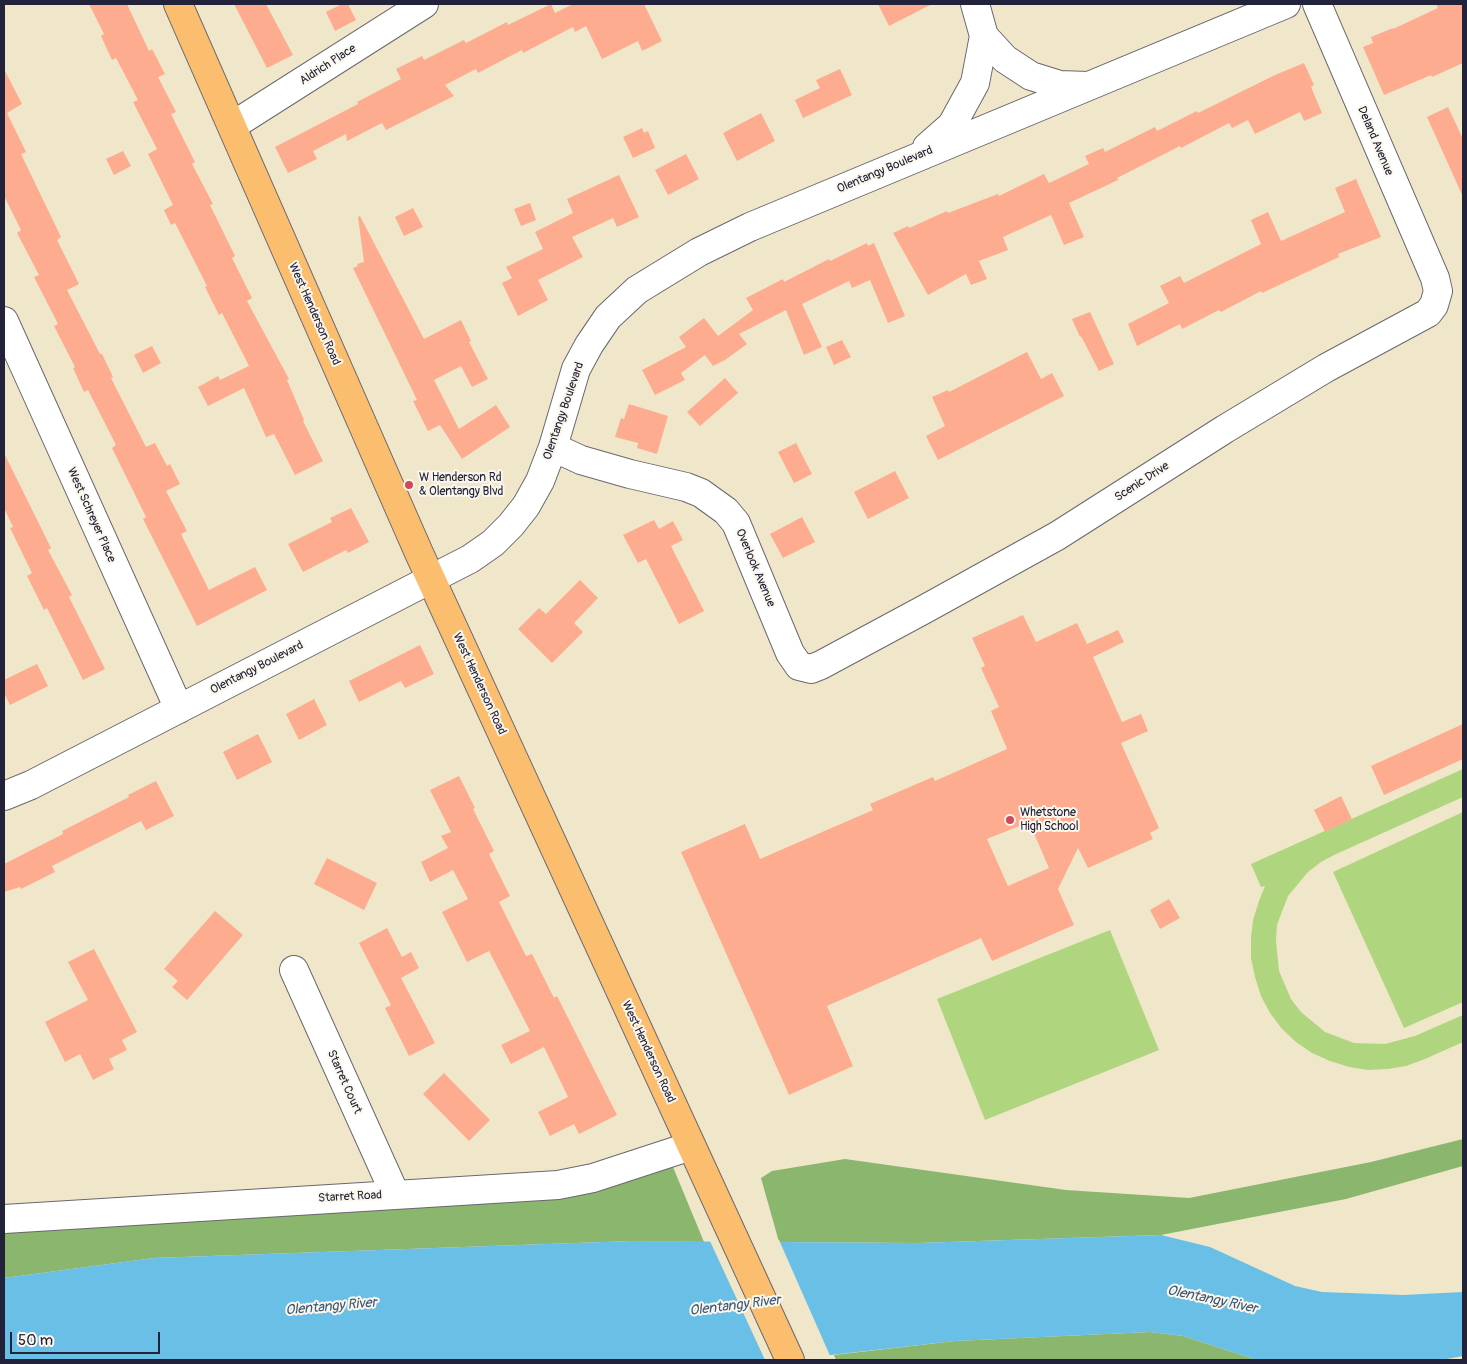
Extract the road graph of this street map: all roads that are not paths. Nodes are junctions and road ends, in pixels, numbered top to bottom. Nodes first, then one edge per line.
1 (178, 4) edge
2 (424, 4) edge
3 (975, 4) edge
4 (1286, 4) edge
5 (1317, 4) edge
6 (984, 36) junction
7 (1091, 86) junction
8 (232, 126) junction
9 (916, 157) junction
10 (1434, 278) joint
11 (5, 328) edge
12 (553, 447) junction
13 (431, 579) junction
14 (821, 665) joint
15 (179, 709) junction
16 (4, 796) edge
17 (294, 970) dead end
18 (691, 1146) junction
19 (395, 1194) junction
20 (4, 1219) edge
21 (790, 1360) edge

1 - 8 main road, West Henderson Road
2 - 8 street, Aldrich Place
3 - 6 street
4 - 7 street, Olentangy Boulevard
5 - 10 street, Deland Avenue
6 - 7 street
6 - 9 street
7 - 9 street, Olentangy Boulevard
8 - 13 main road, West Henderson Road
9 - 12 street, Olentangy Boulevard
10 - 14 street, Scenic Drive
11 - 15 street, West Schreyer Place
12 - 13 street, Olentangy Boulevard
12 - 14 street, Overlook Avenue
13 - 15 street, Olentangy Boulevard
13 - 18 main road, West Henderson Road
15 - 16 street, Olentangy Boulevard
17 - 19 street, Starret Court
18 - 19 street, Starret Road
18 - 21 main road, West Henderson Road
19 - 20 street, Starret Road

